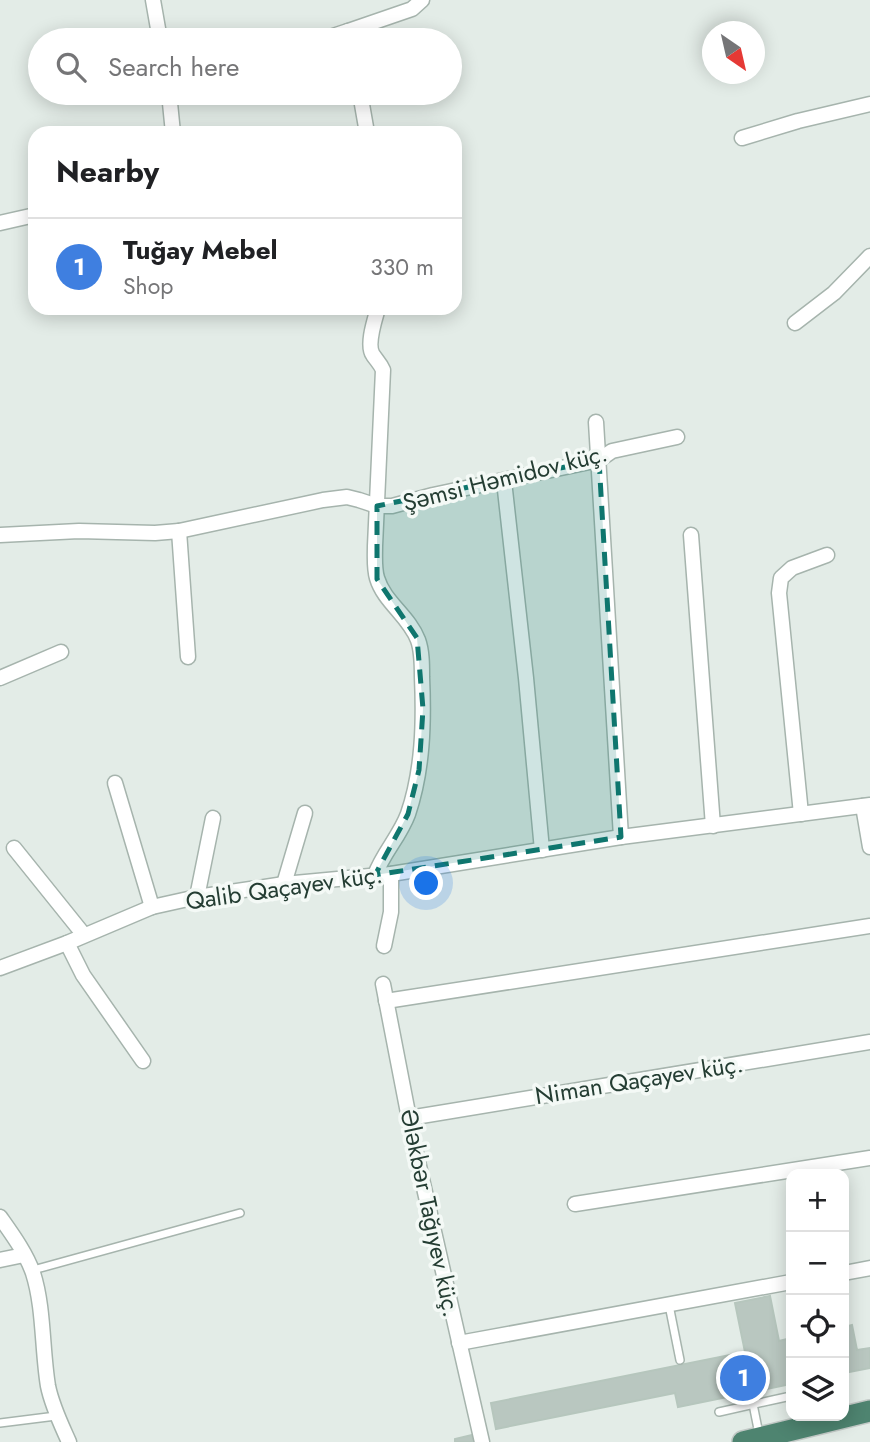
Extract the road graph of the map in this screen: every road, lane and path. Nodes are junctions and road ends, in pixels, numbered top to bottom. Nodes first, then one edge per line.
1 (152, 0) edge
2 (422, 0) edge
3 (158, 28) edge
4 (368, 28) edge
5 (870, 104) edge
6 (170, 105) edge
7 (362, 105) edge
8 (172, 126) edge
9 (366, 126) edge
10 (742, 138) dead end
11 (28, 217) edge
12 (0, 223) edge
13 (870, 256) edge
14 (376, 315) edge
15 (794, 323) dead end
16 (596, 422) dead end
17 (677, 437) dead end
18 (599, 460) junction
19 (504, 481) junction
20 (377, 506) junction
21 (179, 531) junction
22 (691, 535) dead end
23 (0, 536) edge
24 (827, 555) dead end
25 (61, 652) dead end
26 (188, 657) dead end
27 (0, 678) edge
28 (115, 783) dead end
29 (867, 806) edge
30 (305, 813) dead end
31 (801, 814) junction
32 (213, 818) dead end
33 (713, 825) junction
34 (621, 837) junction
35 (870, 847) edge
36 (14, 848) dead end
37 (542, 850) junction
38 (391, 874) junction
39 (375, 875) junction
40 (285, 884) junction
41 (197, 897) junction
42 (152, 907) junction
43 (870, 926) edge
44 (83, 935) junction
45 (67, 943) junction
46 (384, 946) dead end
47 (0, 968) edge
48 (383, 984) dead end
49 (386, 1001) junction
50 (870, 1042) edge
51 (143, 1061) dead end
52 (409, 1118) junction
53 (870, 1158) edge
54 (575, 1204) dead end
55 (240, 1213) dead end
56 (0, 1217) edge
57 (24, 1255) junction
58 (0, 1260) edge
59 (870, 1268) edge
60 (32, 1270) junction
61 (849, 1272) edge
62 (786, 1283) edge
63 (668, 1304) junction
64 (459, 1342) junction
65 (680, 1360) dead end
66 (786, 1397) edge
67 (753, 1404) junction
68 (870, 1411) edge
69 (719, 1412) dead end
70 (849, 1414) edge
71 (57, 1416) junction
72 (812, 1421) edge
73 (0, 1423) edge
74 (751, 1440) edge
75 (68, 1442) edge
76 (482, 1442) edge

1 - 3 street
2 - 4 street
5 - 10 street
6 - 8 street
7 - 9 street
11 - 12 street
13 - 15 street
14 - 20 street
16 - 18 street
17 - 18 street, Şəmsi Həmidov küç.
18 - 19 street, Şəmsi Həmidov küç.
18 - 34 street
19 - 20 street, Şəmsi Həmidov küç.
19 - 37 street
20 - 21 street, Şəmsi Həmidov küç.
20 - 39 street
21 - 23 street, Şəmsi Həmidov küç.
21 - 26 street
22 - 33 street
24 - 31 street
25 - 27 street
28 - 42 street
29 - 31 street, Qalib Qaçayev küç.
29 - 35 street
30 - 40 street
31 - 33 street, Qalib Qaçayev küç.
32 - 41 street
33 - 34 street, Qalib Qaçayev küç.
34 - 37 street, Qalib Qaçayev küç.
36 - 44 street
37 - 38 street, Qalib Qaçayev küç.
38 - 39 street, Qalib Qaçayev küç.
38 - 46 street
39 - 40 street, Qalib Qaçayev küç.
40 - 41 street, Qalib Qaçayev küç.
41 - 42 street, Qalib Qaçayev küç.
42 - 44 street, Qalib Qaçayev küç.
43 - 49 street
44 - 45 street, Qalib Qaçayev küç.
45 - 47 street, Qalib Qaçayev küç.
45 - 51 street
48 - 49 street, Ələkbər Tağıyev küç.
49 - 52 street, Ələkbər Tağıyev küç.
50 - 52 street, Niman Qaçayev küç.
52 - 64 street, Ələkbər Tağıyev küç.
53 - 54 street
55 - 60 lane
56 - 57 street
57 - 58 street
57 - 60 street
59 - 61 street
60 - 71 street
62 - 63 street
63 - 64 street
63 - 65 lane
64 - 76 street, Ələkbər Tağıyev küç.
66 - 67 lane
67 - 69 lane
67 - 74 lane
68 - 70 highway
71 - 73 lane
71 - 75 street
72 - 74 highway

